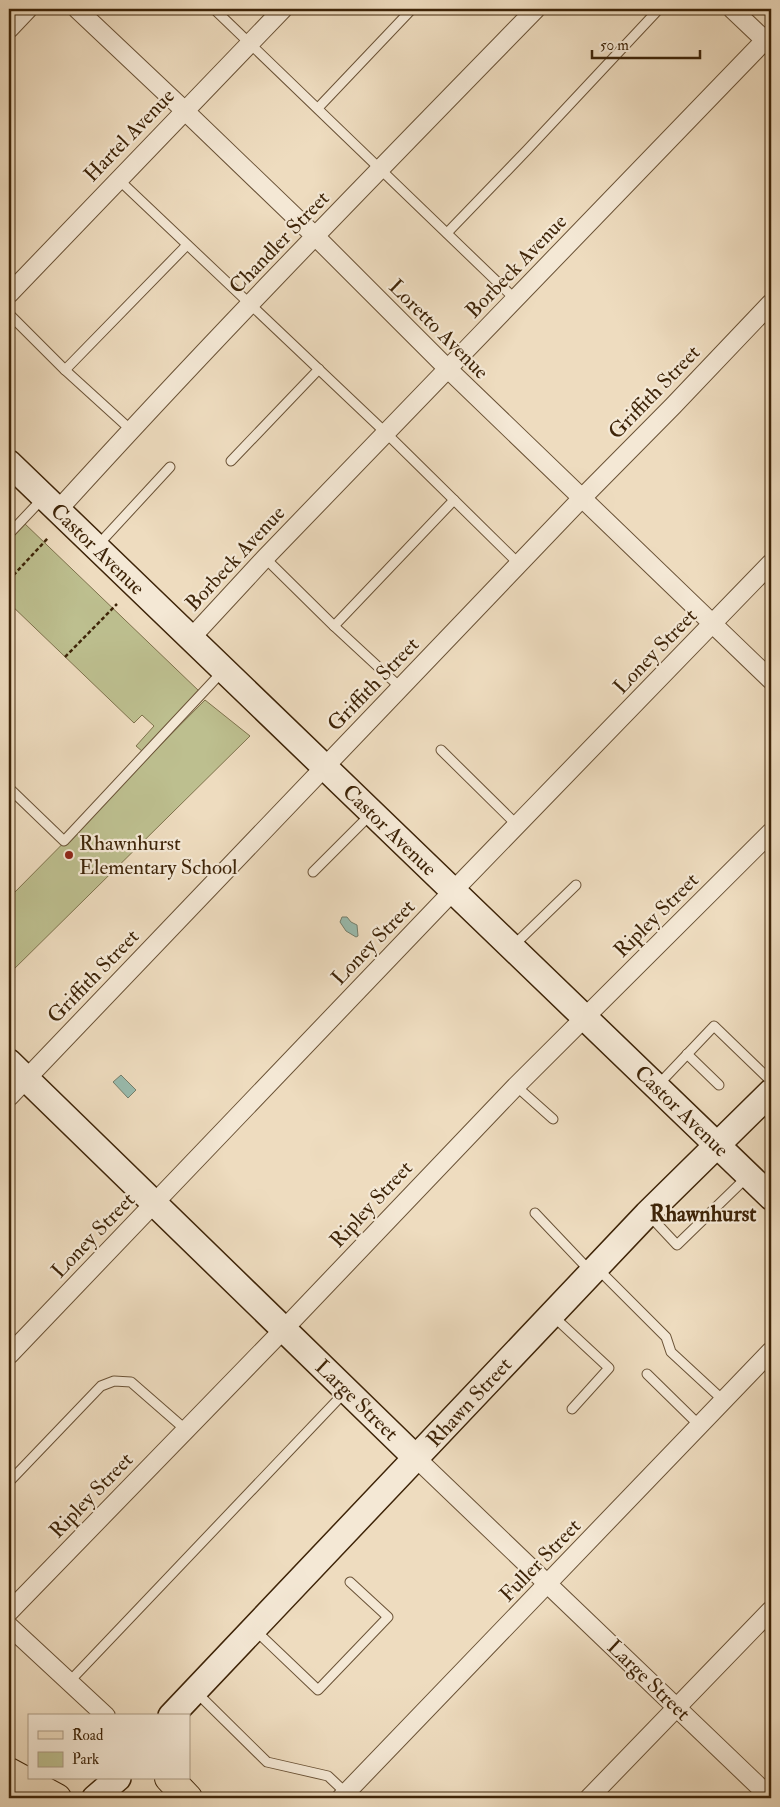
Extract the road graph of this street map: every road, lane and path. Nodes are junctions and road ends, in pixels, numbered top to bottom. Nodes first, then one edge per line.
1 (28, 9) edge
2 (77, 9) edge
3 (214, 9) edge
4 (283, 9) edge
5 (412, 9) edge
6 (536, 9) edge
7 (659, 9) edge
8 (732, 9) edge
9 (9, 29) edge
10 (769, 40) edge
11 (250, 43) junction
12 (318, 108) junction
13 (184, 110) junction
14 (381, 169) junction
15 (118, 179) junction
16 (446, 233) junction
17 (315, 236) junction
18 (187, 245) junction
19 (9, 294) edge
20 (515, 299) junction
21 (771, 303) edge
22 (250, 304) junction
23 (9, 314) edge
24 (319, 369) junction
25 (448, 369) junction
26 (65, 370) junction
27 (131, 430) junction
28 (386, 433) junction
29 (231, 461) dead end
30 (9, 463) edge
31 (170, 468) dead end
32 (581, 499) junction
33 (454, 500) junction
34 (51, 503) junction
35 (9, 534) edge
36 (48, 538) dead end
37 (96, 547) junction
38 (265, 558) junction
39 (771, 563) edge
40 (519, 564) junction
41 (9, 580) edge
42 (117, 604) dead end
43 (713, 624) junction
44 (334, 626) junction
45 (191, 638) junction
46 (65, 657) dead end
47 (224, 670) junction
48 (771, 680) edge
49 (400, 688) junction
50 (441, 750) dead end
51 (325, 767) junction
52 (9, 788) edge
53 (372, 813) junction
54 (517, 825) junction
55 (771, 832) edge
56 (313, 872) dead end
57 (576, 885) dead end
58 (453, 891) junction
59 (512, 948) junction
60 (585, 1017) junction
61 (687, 1054) junction
62 (17, 1070) edge
63 (771, 1081) edge
64 (719, 1085) dead end
65 (516, 1086) junction
66 (656, 1087) junction
67 (771, 1092) edge
68 (9, 1097) edge
69 (553, 1119) dead end
70 (716, 1144) junction
71 (749, 1175) junction
72 (771, 1197) edge
73 (154, 1203) junction
74 (534, 1213) dead end
75 (647, 1214) junction
76 (594, 1270) junction
77 (551, 1314) junction
78 (284, 1330) junction
79 (771, 1351) edge
80 (9, 1355) edge
81 (646, 1374) dead end
82 (346, 1391) junction
83 (724, 1400) junction
84 (572, 1409) dead end
85 (700, 1425) junction
86 (186, 1430) junction
87 (416, 1458) junction
88 (9, 1482) edge
89 (350, 1582) dead end
90 (548, 1584) junction
91 (771, 1610) edge
92 (9, 1612) edge
93 (9, 1626) edge
94 (254, 1629) junction
95 (70, 1682) junction
96 (195, 1691) junction
97 (677, 1708) junction
98 (104, 1714) edge
99 (173, 1714) edge
100 (99, 1780) edge
101 (116, 1780) edge
102 (171, 1780) edge
103 (17, 1784) edge
104 (343, 1796) edge
105 (58, 1798) edge
106 (87, 1798) edge
107 (95, 1798) edge
108 (188, 1798) edge
109 (589, 1798) edge
110 (771, 1798) edge

1 - 9 street
2 - 13 street, Loretto Avenue
3 - 11 lane
4 - 11 street, Hartel Avenue
5 - 12 lane
6 - 14 street, Chandler Street
7 - 16 lane
8 - 10 street
10 - 20 street, Borbeck Avenue
11 - 12 lane
11 - 13 street, Hartel Avenue
12 - 14 lane
13 - 15 street, Hartel Avenue
13 - 17 street, Loretto Avenue
14 - 16 lane
14 - 17 street, Chandler Street
15 - 18 lane
15 - 19 street, Hartel Avenue
16 - 20 lane
17 - 22 street, Chandler Street
17 - 25 street, Loretto Avenue
18 - 22 lane
18 - 26 lane
20 - 25 street, Borbeck Avenue
21 - 32 street, Griffith Street
22 - 24 lane
22 - 27 street, Chandler Street
23 - 26 lane
24 - 28 lane
24 - 29 lane
25 - 28 street, Borbeck Avenue
25 - 32 street, Loretto Avenue
26 - 27 lane
27 - 34 street, Chandler Street
28 - 33 lane
28 - 38 street, Borbeck Avenue
30 - 34 main road, Castor Avenue
31 - 37 lane
32 - 40 street, Griffith Street
32 - 43 street, Loretto Avenue
33 - 40 lane
33 - 44 lane
34 - 35 lane
34 - 37 main road, Castor Avenue
36 - 41 path
37 - 45 main road, Castor Avenue
38 - 44 lane
38 - 45 street, Borbeck Avenue
39 - 43 street, Loney Street
40 - 49 street, Griffith Street
42 - 46 path
43 - 48 street, Loretto Avenue
43 - 54 street, Loney Street
44 - 49 lane
45 - 47 main road, Castor Avenue
47 - 51 main road, Castor Avenue
47 - 52 lane
49 - 51 street, Griffith Street
50 - 54 lane
51 - 53 main road, Castor Avenue
51 - 62 street, Griffith Street
53 - 56 lane
53 - 58 main road, Castor Avenue
54 - 58 street, Loney Street
55 - 60 street, Ripley Street
57 - 59 lane
58 - 59 main road, Castor Avenue
58 - 73 street, Loney Street
59 - 60 main road, Castor Avenue
60 - 65 street, Ripley Street
60 - 66 main road, Castor Avenue
61 - 63 lane
61 - 64 lane
61 - 66 lane
62 - 68 street, Griffith Street
62 - 73 main road, Large Street
65 - 69 lane
65 - 78 street, Ripley Street
66 - 70 main road, Castor Avenue
67 - 70 main road, Rhawn Street
70 - 71 main road, Castor Avenue
70 - 75 main road, Rhawn Street
71 - 72 main road, Castor Avenue
71 - 75 lane
73 - 78 main road, Large Street
73 - 80 street, Loney Street
74 - 76 lane
75 - 76 main road, Rhawn Street
76 - 77 main road, Rhawn Street
76 - 83 lane
77 - 84 lane
77 - 87 main road, Rhawn Street
78 - 82 main road, Large Street
78 - 86 street, Ripley Street
79 - 83 street, Fuller Street
81 - 85 lane
82 - 87 main road, Large Street
82 - 95 lane
83 - 85 street, Fuller Street
85 - 90 street, Fuller Street
86 - 88 lane
86 - 92 street, Ripley Street
87 - 90 street, Large Street
87 - 94 main road, Rhawn Street
89 - 94 lane
90 - 97 street, Large Street
90 - 104 street, Fuller Street
91 - 97 street
93 - 95 street
94 - 96 main road, Rhawn Street
95 - 98 street
96 - 99 main road, Rhawn Street
96 - 104 lane
97 - 109 street
97 - 110 street, Large Street
100 - 106 main road
101 - 107 main road
102 - 108 main road
103 - 105 main road

